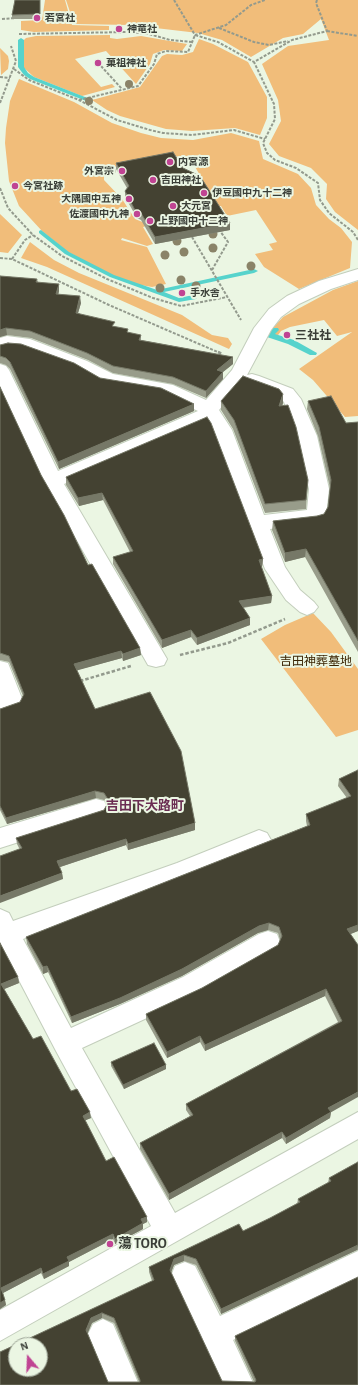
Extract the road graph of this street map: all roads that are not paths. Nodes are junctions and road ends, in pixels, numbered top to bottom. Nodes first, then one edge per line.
1 (358, 274) edge
2 (0, 345) edge
3 (242, 367) junction
4 (0, 370) edge
5 (210, 411) junction
6 (54, 481) junction
7 (258, 523) junction
8 (307, 607) road end
9 (156, 659) road end
10 (0, 669) edge
11 (0, 705) edge
12 (96, 808) dead end
13 (0, 838) edge
14 (258, 840) dead end
15 (4, 927) edge
16 (268, 942) dead end
17 (65, 1044) junction
18 (358, 1124) edge
19 (169, 1230) junction
20 (358, 1265) edge
21 (185, 1276) dead end
22 (0, 1326) edge
23 (103, 1334) dead end
24 (214, 1334) junction
25 (124, 1385) edge
26 (239, 1385) edge

1 - 3 street
2 - 5 street
3 - 5 street
3 - 7 street
4 - 6 street
5 - 6 street
5 - 7 street
6 - 9 street
7 - 8 street
10 - 11 street
12 - 13 street
14 - 15 street
15 - 17 street
16 - 17 street
17 - 19 street
18 - 19 street
19 - 22 street
20 - 24 street
21 - 24 street
23 - 25 street
24 - 26 street

